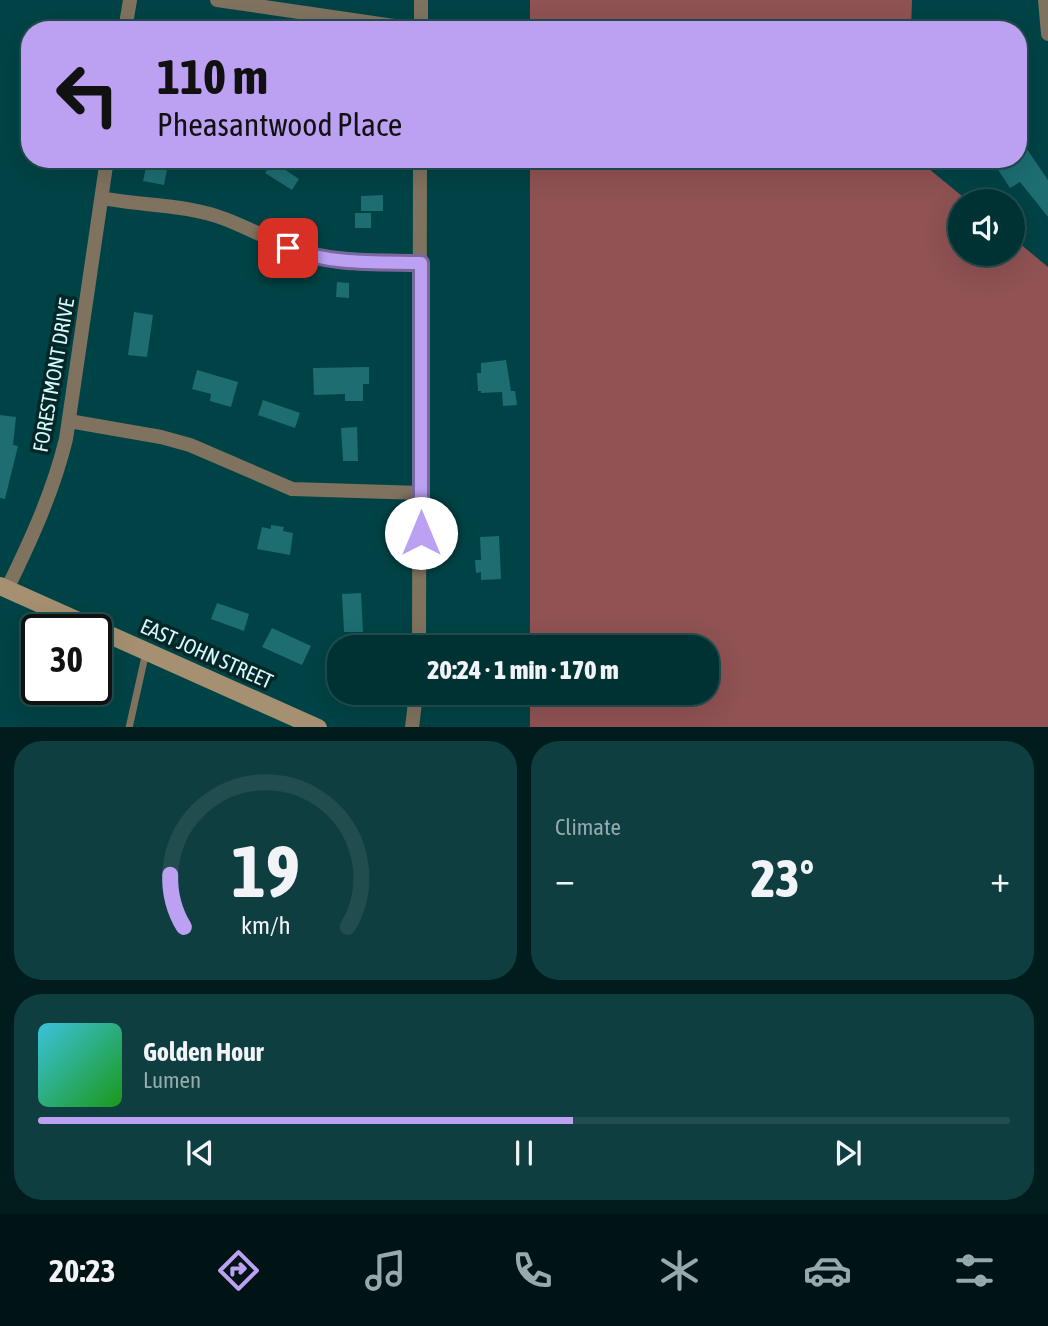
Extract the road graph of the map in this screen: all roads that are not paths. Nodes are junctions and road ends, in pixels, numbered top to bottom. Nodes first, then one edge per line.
1 (130, 0) edge
2 (217, 0) edge
3 (421, 0) edge
4 (1045, 0) edge
5 (126, 21) edge
6 (349, 21) edge
7 (421, 21) edge
8 (1048, 34) edge
9 (106, 168) edge
10 (420, 168) edge
11 (102, 198) junction
12 (421, 263) junction
13 (69, 421) junction
14 (421, 493) junction
15 (4, 588) edge
16 (419, 635) edge
17 (146, 651) junction
18 (415, 705) edge
19 (129, 727) edge
20 (318, 727) edge
21 (412, 727) edge

1 - 5 street
2 - 6 street
3 - 7 street
4 - 8 street
9 - 11 street, FORESTMONT DRIVE
10 - 12 street
11 - 12 street
11 - 13 street, FORESTMONT DRIVE
12 - 14 street
13 - 14 street
13 - 15 street, FORESTMONT DRIVE
14 - 16 street
15 - 17 main road, EAST JOHN STREET
17 - 19 lane
17 - 20 main road, EAST JOHN STREET
18 - 21 street

